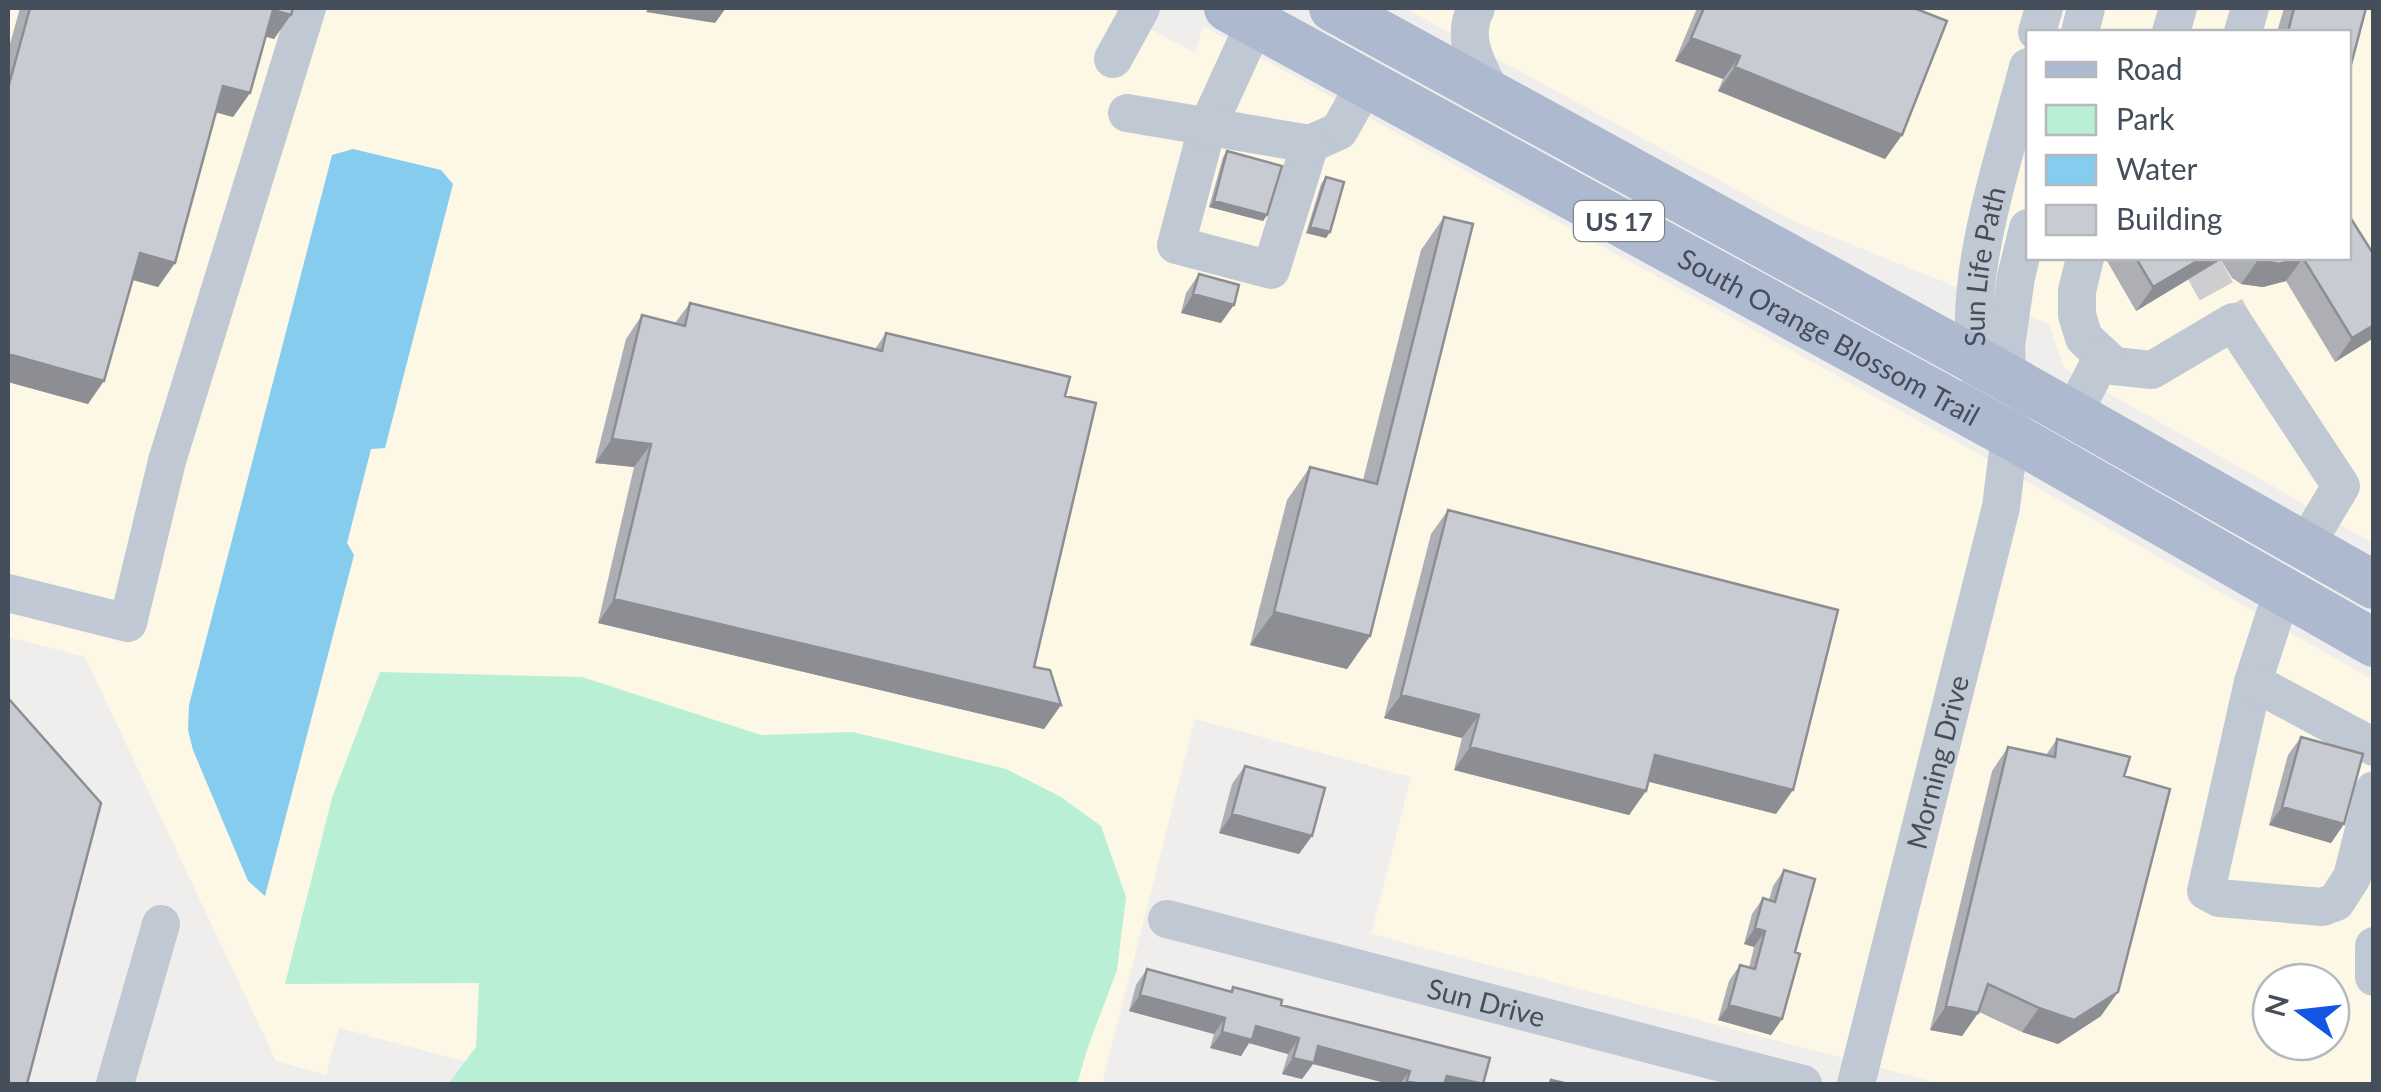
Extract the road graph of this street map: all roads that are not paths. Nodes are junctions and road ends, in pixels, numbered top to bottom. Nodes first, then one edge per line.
1 (307, 8) edge
2 (1141, 8) edge
3 (1334, 8) edge
4 (1476, 8) edge
5 (1242, 15) edge
6 (1113, 60) dead end
7 (2026, 75) edge
8 (1366, 83) junction
9 (1492, 95) junction
10 (1127, 114) dead end
11 (1207, 128) junction
12 (1310, 144) junction
13 (2026, 236) edge
14 (2085, 260) edge
15 (2103, 356) junction
16 (1991, 368) junction
17 (2073, 414) junction
18 (2010, 435) junction
19 (2305, 546) junction
20 (2374, 585) edge
21 (2286, 592) junction
22 (8, 593) edge
23 (2374, 642) edge
24 (2252, 682) junction
25 (2374, 747) edge
26 (2374, 790) edge
27 (1168, 918) dead end
28 (162, 924) dead end
29 (2374, 946) edge
30 (2374, 977) edge
31 (115, 1084) edge
32 (1803, 1084) edge
33 (1856, 1084) edge

1 - 22 street
2 - 6 street
3 - 9 main road, South Orange Blossom Trail / US 17
4 - 9 street
5 - 8 main road, South Orange Blossom Trail / US 17
5 - 11 street
7 - 16 street, Sun Life Path
8 - 12 street
8 - 18 main road, South Orange Blossom Trail / US 17
9 - 16 main road, South Orange Blossom Trail / US 17
10 - 11 street
11 - 12 street
11 - 12 street
13 - 16 street, Sun Life Path
14 - 15 street
15 - 17 street
15 - 19 street
16 - 17 main road, South Orange Blossom Trail / US 17
16 - 18 street, Sun Life Path
17 - 19 main road, South Orange Blossom Trail / US 17
18 - 21 main road, South Orange Blossom Trail / US 17
18 - 33 street, Morning Drive
19 - 20 main road, South Orange Blossom Trail / US 17
21 - 23 main road, South Orange Blossom Trail / US 17
21 - 24 street
24 - 25 street
24 - 26 street
27 - 32 street, Sun Drive
28 - 31 street
29 - 30 street

